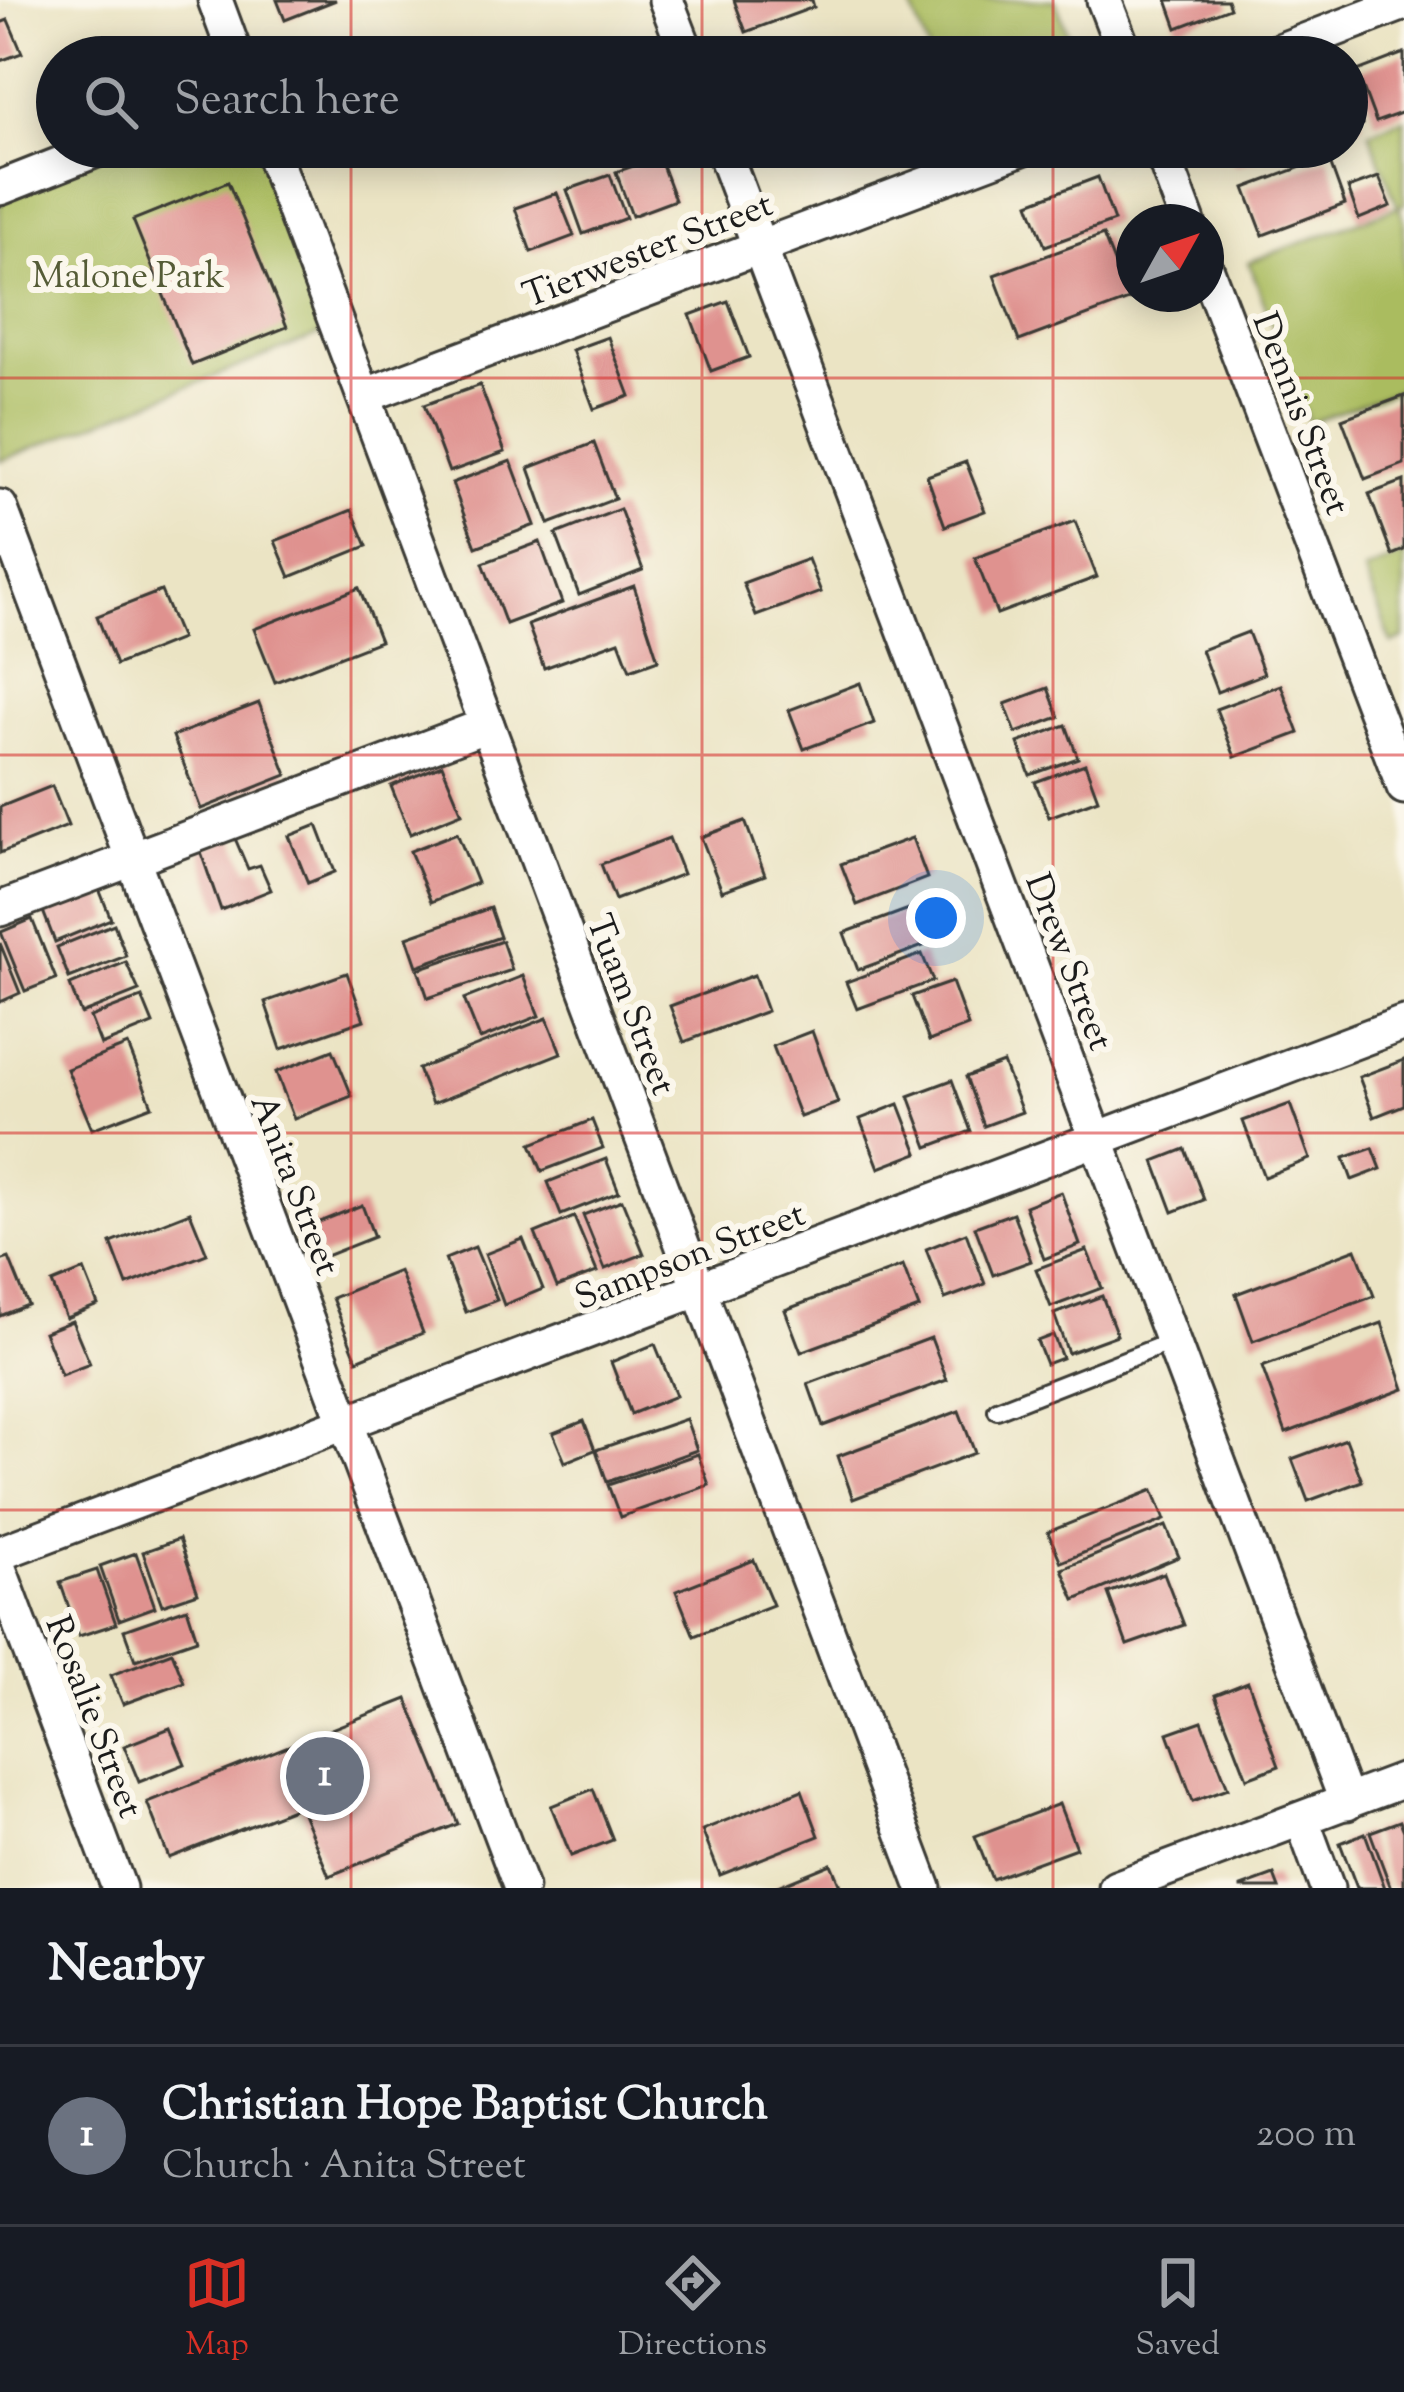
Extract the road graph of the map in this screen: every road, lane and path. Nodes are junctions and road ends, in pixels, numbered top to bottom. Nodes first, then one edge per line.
1 (215, 0) edge
2 (666, 0) edge
3 (1104, 0) edge
4 (1404, 4) edge
5 (228, 36) edge
6 (680, 36) edge
7 (1118, 36) edge
8 (1319, 36) edge
9 (51, 168) edge
10 (278, 168) edge
11 (730, 168) edge
12 (969, 168) edge
13 (1168, 168) edge
14 (0, 188) edge
15 (1181, 204) edge
16 (760, 247) junction
17 (1223, 312) edge
18 (364, 396) junction
19 (0, 507) edge
20 (487, 725) junction
21 (1404, 787) edge
22 (133, 860) junction
23 (0, 909) edge
24 (1404, 1023) edge
25 (1096, 1141) junction
26 (700, 1292) junction
27 (1173, 1341) junction
28 (997, 1410) dead end
29 (346, 1424) junction
30 (0, 1553) edge
31 (0, 1571) edge
32 (1404, 1780) edge
33 (1347, 1803) junction
34 (1302, 1820) junction
35 (1136, 1884) edge
36 (119, 1888) edge
37 (521, 1888) edge
38 (924, 1888) edge
39 (1327, 1888) edge

1 - 5 street
2 - 6 street
3 - 7 street
4 - 8 street
9 - 14 street
10 - 18 street, Tuam Street
11 - 16 street, Drew Street
12 - 16 street, Tierwester Street
13 - 15 street
16 - 18 street, Tierwester Street
16 - 25 street, Drew Street
17 - 21 street, Dennis Street
18 - 20 street, Tuam Street
19 - 22 street, Anita Street
20 - 22 street
20 - 26 street, Tuam Street
22 - 23 street
22 - 29 street, Anita Street
24 - 25 street, Sampson Street
25 - 26 street, Sampson Street
25 - 27 street, Drew Street
26 - 29 street, Sampson Street
26 - 38 street, Tuam Street
27 - 28 lane
27 - 33 street, Drew Street
29 - 30 street, Sampson Street
29 - 37 street, Anita Street
31 - 36 street, Rosalie Street
32 - 33 street
33 - 34 street
34 - 35 street
34 - 39 street

